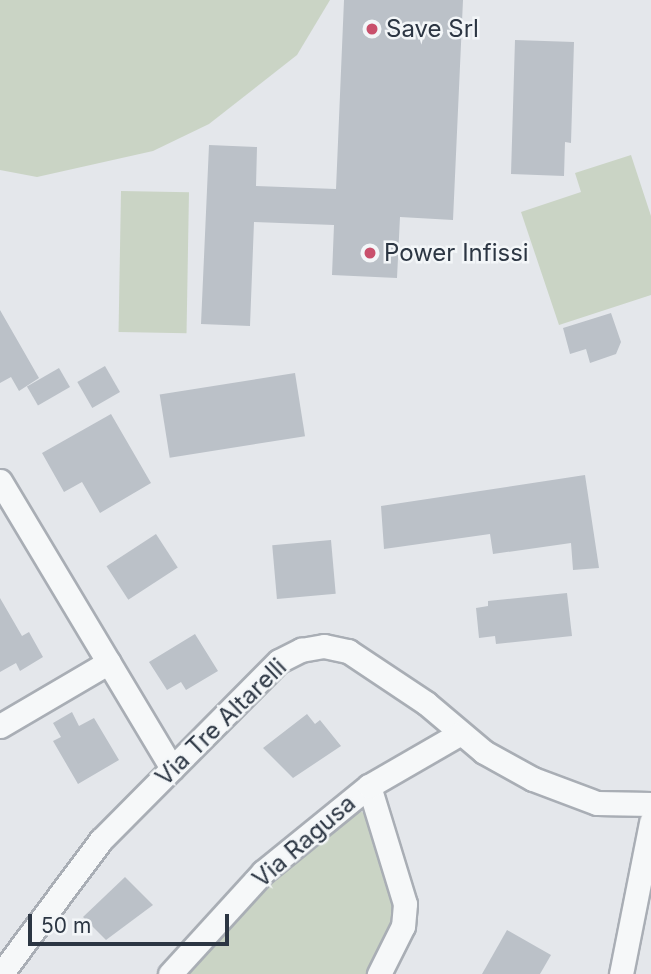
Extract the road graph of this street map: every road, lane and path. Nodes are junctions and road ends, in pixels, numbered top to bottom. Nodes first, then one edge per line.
1 (0, 481) edge
2 (109, 662) junction
3 (0, 726) edge
4 (459, 734) junction
5 (172, 768) junction
6 (369, 786) junction
7 (651, 804) edge
8 (651, 822) edge
9 (1, 974) edge
10 (170, 974) edge
11 (379, 974) edge
12 (621, 974) edge

1 - 2 street
2 - 3 street
2 - 5 street
4 - 5 street, Via Tre Altarelli
4 - 6 street, Via Ragusa
4 - 7 street, Via Tre Altarelli
5 - 9 street, Via Tre Altarelli
6 - 10 street, Via Ragusa
6 - 11 street
8 - 12 street

